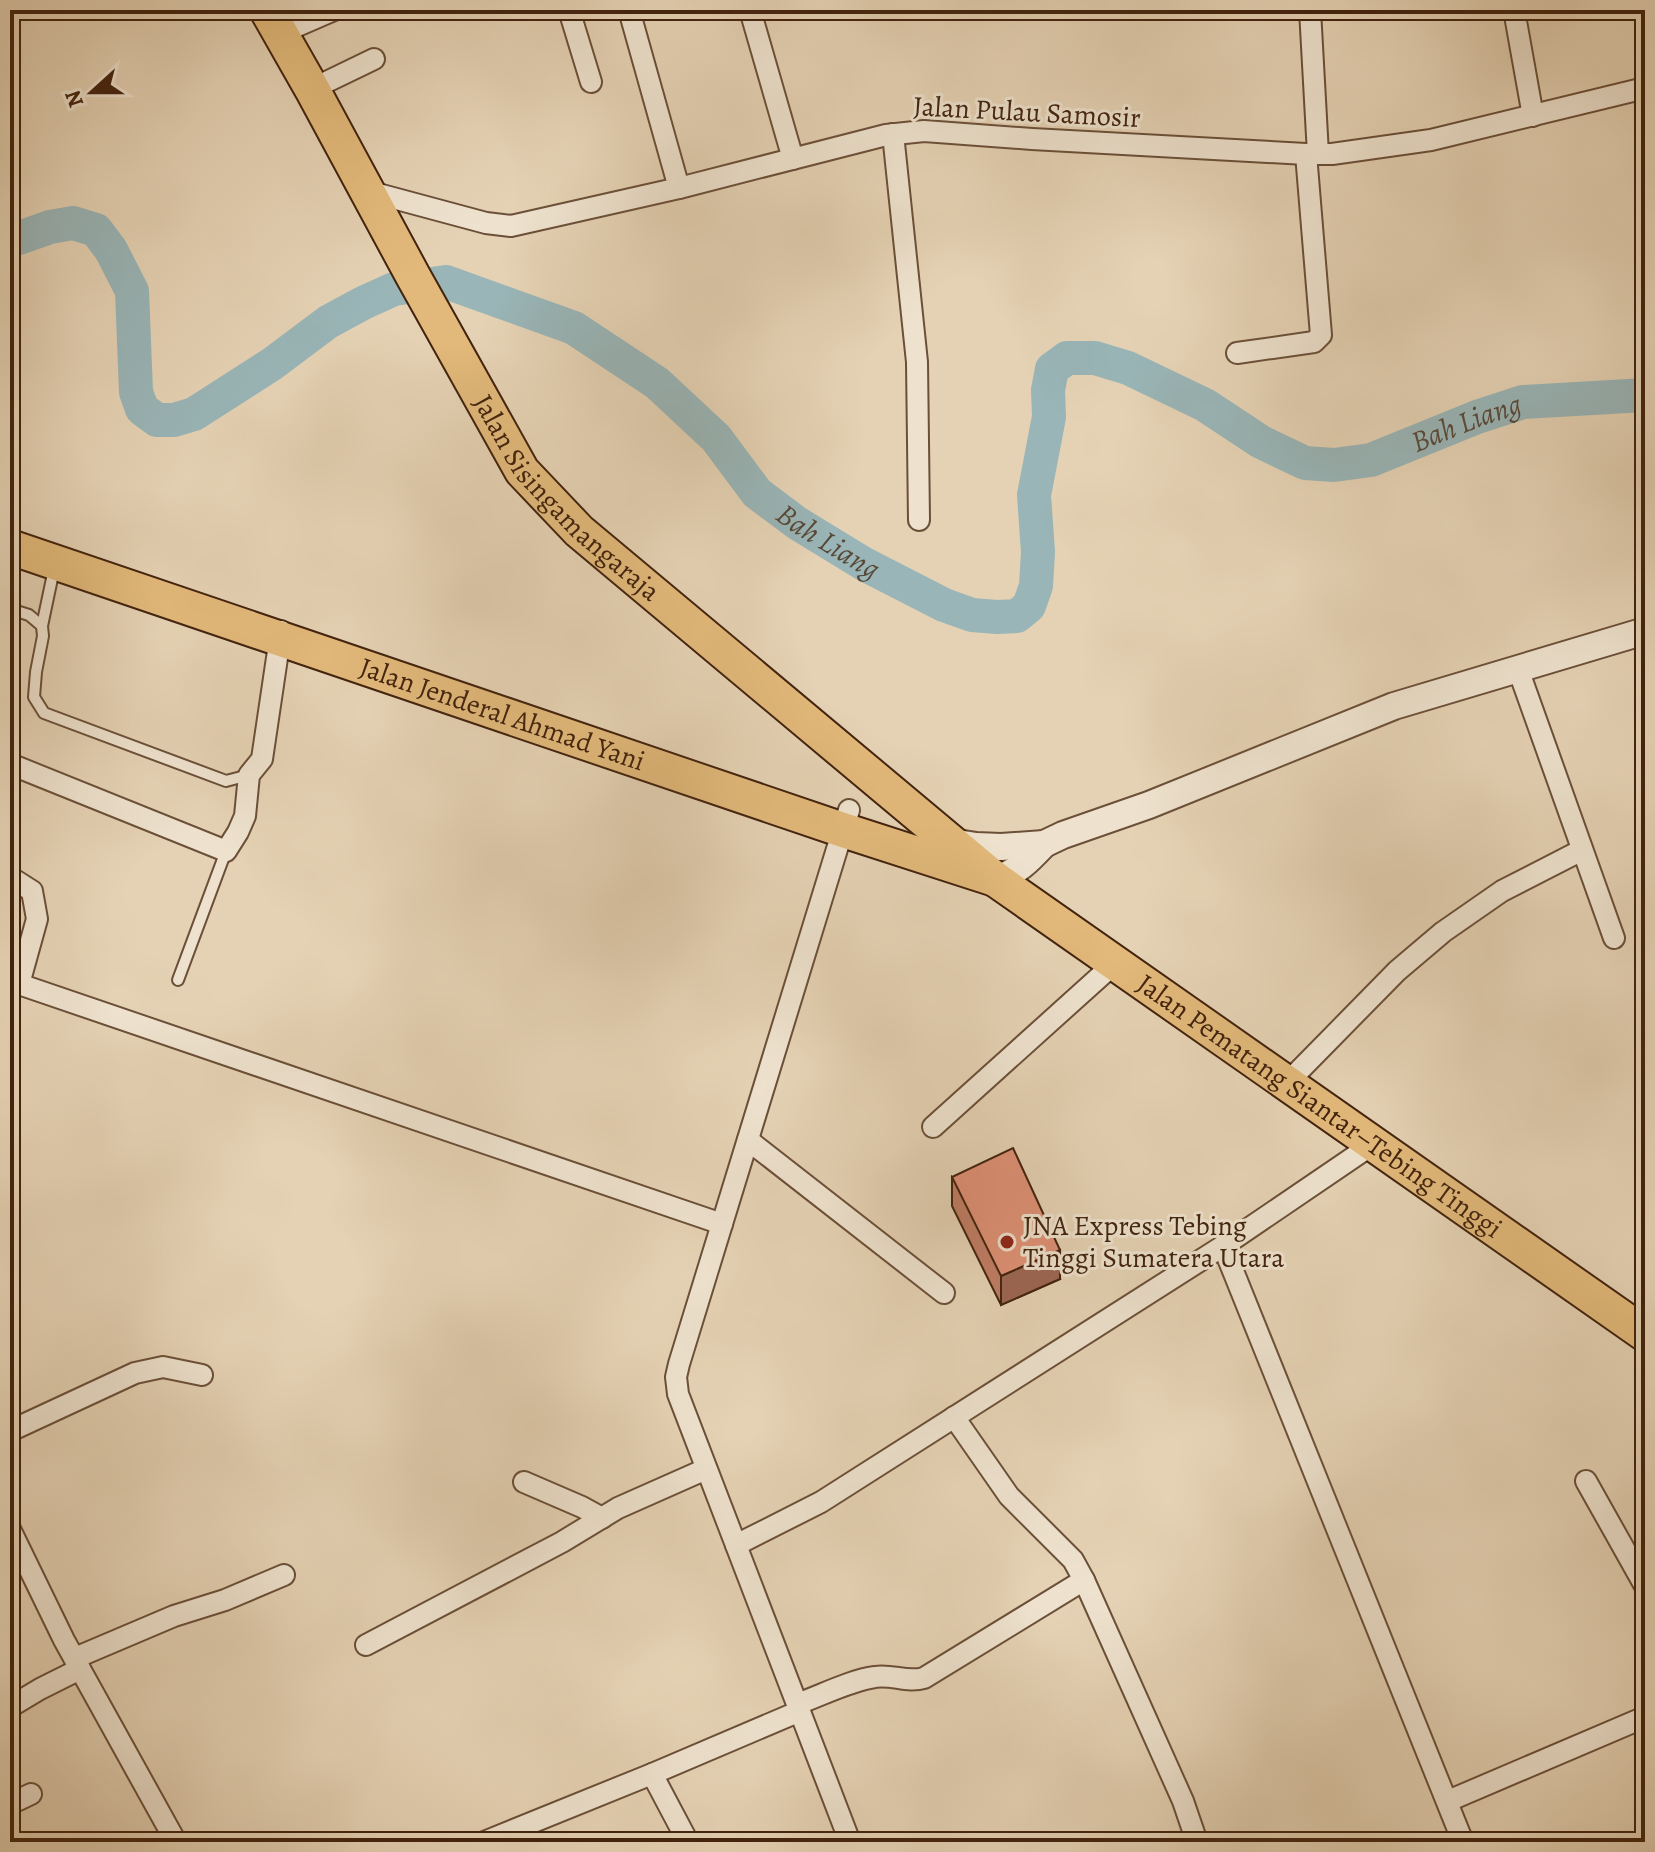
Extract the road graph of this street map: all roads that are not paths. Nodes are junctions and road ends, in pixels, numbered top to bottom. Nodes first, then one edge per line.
1 (334, 10) edge
2 (569, 10) edge
3 (629, 10) edge
4 (750, 10) edge
5 (1310, 10) edge
6 (1514, 10) edge
7 (274, 22) edge
8 (374, 59) dead end
9 (591, 82) dead end
10 (1645, 88) edge
11 (312, 89) junction
12 (1533, 116) junction
13 (893, 134) junction
14 (1312, 154) junction
15 (793, 159) junction
16 (679, 188) junction
17 (367, 191) junction
18 (1237, 353) dead end
19 (919, 520) dead end
20 (10, 538) edge
21 (10, 547) edge
22 (57, 558) junction
23 (10, 609) edge
24 (42, 626) junction
25 (1645, 631) edge
26 (281, 633) junction
27 (1518, 669) junction
28 (10, 764) edge
29 (249, 775) junction
30 (846, 820) junction
31 (951, 842) junction
32 (1044, 844) junction
33 (1582, 850) junction
34 (226, 851) junction
35 (10, 877) edge
36 (995, 879) junction
37 (1614, 938) dead end
38 (1115, 963) junction
39 (178, 980) dead end
40 (14, 983) edge
41 (1287, 1083) junction
42 (933, 1127) dead end
43 (748, 1140) junction
44 (1373, 1144) junction
45 (722, 1224) junction
46 (1223, 1246) junction
47 (944, 1293) dead end
48 (1645, 1334) edge
49 (202, 1375) dead end
50 (954, 1417) junction
51 (10, 1431) edge
52 (706, 1469) junction
53 (1586, 1481) dead end
54 (524, 1482) dead end
55 (602, 1518) junction
56 (10, 1529) edge
57 (736, 1545) junction
58 (284, 1575) dead end
59 (1084, 1580) junction
60 (1645, 1586) edge
61 (366, 1645) dead end
62 (77, 1664) junction
63 (10, 1707) edge
64 (799, 1708) junction
65 (1645, 1717) edge
66 (652, 1774) junction
67 (31, 1794) dead end
68 (1448, 1801) junction
69 (10, 1804) edge
70 (525, 1835) edge
71 (176, 1842) edge
72 (484, 1842) edge
73 (688, 1842) edge
74 (850, 1842) edge
75 (1197, 1842) edge
76 (1463, 1842) edge

1 - 7 street
2 - 9 street
3 - 16 street
4 - 15 street
5 - 14 street
6 - 12 street
7 - 11 main road, Jalan Sisingamangaraja
8 - 11 street
10 - 12 street, Jalan Pulau Samosir
11 - 17 main road, Jalan Sisingamangaraja
12 - 14 street, Jalan Pulau Samosir
13 - 14 street, Jalan Pulau Samosir
13 - 15 street, Jalan Pulau Samosir
13 - 19 street
14 - 18 street
15 - 16 street, Jalan Pulau Samosir
16 - 17 street, Jalan Pulau Samosir
17 - 31 main road, Jalan Sisingamangaraja
20 - 22 main road, Jalan Jenderal Ahmad Yani
21 - 22 main road, Jalan Jenderal Ahmad Yani
22 - 24 lane
22 - 26 main road, Jalan Jenderal Ahmad Yani
23 - 24 lane
24 - 29 lane
25 - 27 street
26 - 29 street
26 - 30 main road, Jalan Jenderal Ahmad Yani
27 - 32 street
27 - 33 street
28 - 34 street
29 - 34 street
30 - 31 main road, Jalan Jenderal Ahmad Yani
30 - 36 main road, Jalan Jenderal Ahmad Yani
30 - 43 street
31 - 32 street
31 - 36 main road, Jalan Sisingamangaraja
32 - 36 street
33 - 37 street
33 - 41 street
34 - 39 lane
35 - 40 street
36 - 38 main road, Jalan Pematang Siantar–Tebing Tinggi
38 - 41 main road, Jalan Pematang Siantar–Tebing Tinggi
38 - 42 street
40 - 45 street
41 - 44 main road, Jalan Pematang Siantar–Tebing Tinggi
43 - 45 street
43 - 47 street
44 - 46 street
44 - 48 main road, Jalan Pematang Siantar–Tebing Tinggi
45 - 52 street
46 - 50 street
46 - 68 street
49 - 51 street
50 - 57 street
50 - 59 street
52 - 55 street
52 - 57 street
53 - 60 street
54 - 55 street
55 - 61 street
56 - 62 street
57 - 64 street
58 - 62 street
59 - 64 street
59 - 75 street
62 - 63 street
62 - 71 street
64 - 66 street
64 - 74 street
65 - 68 street
66 - 70 street
66 - 73 street
67 - 69 street
68 - 76 street
70 - 72 street

